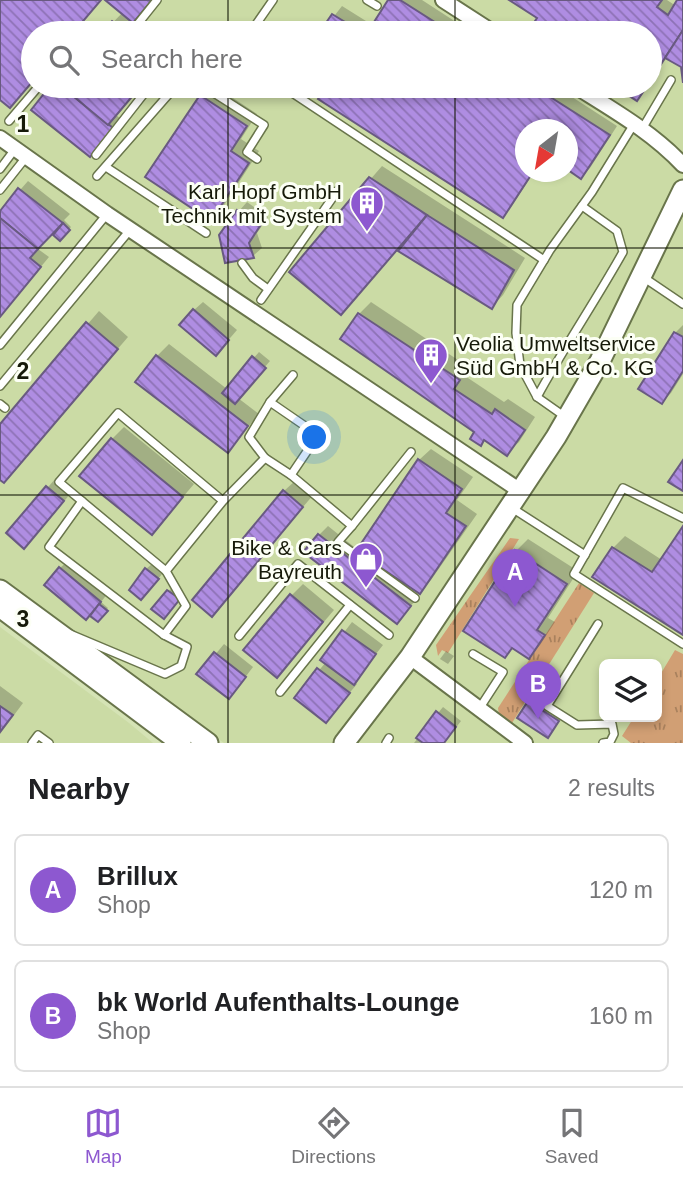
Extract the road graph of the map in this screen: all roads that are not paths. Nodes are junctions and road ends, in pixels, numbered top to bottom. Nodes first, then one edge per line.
1 (157, 0) edge
2 (273, 0) edge
3 (367, 0) edge
4 (443, 0) edge
5 (377, 6) dead end
6 (140, 21) edge
7 (261, 21) edge
8 (475, 21) edge
9 (671, 80) dead end
10 (662, 93) edge
11 (29, 98) edge
12 (141, 98) edge
13 (166, 98) edge
14 (222, 98) edge
15 (300, 98) edge
16 (593, 98) edge
17 (658, 98) edge
18 (9, 121) dead end
19 (638, 127) junction
20 (0, 138) edge
21 (21, 153) junction
22 (96, 155) dead end
23 (257, 159) dead end
24 (683, 165) edge
25 (106, 167) junction
26 (0, 169) edge
27 (97, 176) dead end
28 (338, 190) dead end
29 (683, 190) edge
30 (0, 191) edge
31 (582, 206) junction
32 (107, 214) junction
33 (130, 229) junction
34 (206, 233) dead end
35 (544, 260) junction
36 (242, 263) dead end
37 (643, 277) junction
38 (268, 289) junction
39 (261, 300) dead end
40 (683, 304) edge
41 (0, 345) edge
42 (293, 375) dead end
43 (0, 386) edge
44 (537, 397) junction
45 (271, 402) junction
46 (567, 418) junction
47 (411, 452) dead end
48 (265, 458) junction
49 (290, 475) junction
50 (516, 500) junction
51 (82, 501) junction
52 (223, 501) junction
53 (683, 518) edge
54 (352, 526) junction
55 (585, 555) junction
56 (166, 571) junction
57 (0, 590) edge
58 (415, 598) dead end
59 (350, 605) junction
60 (0, 607) edge
61 (598, 624) dead end
62 (56, 631) junction
63 (164, 635) junction
64 (389, 635) dead end
65 (239, 636) dead end
66 (683, 644) edge
67 (473, 654) dead end
68 (410, 657) junction
69 (280, 692) dead end
70 (479, 709) junction
71 (521, 742) edge
72 (32, 743) edge
73 (49, 743) edge
74 (181, 743) edge
75 (208, 743) edge
76 (344, 743) edge
77 (603, 743) edge

1 - 6 lane
2 - 7 lane
3 - 5 lane
4 - 8 street
9 - 10 lane
11 - 18 lane
12 - 22 lane
13 - 25 lane
14 - 23 lane
15 - 35 lane
16 - 19 street
17 - 19 lane
19 - 24 street
19 - 31 lane
20 - 21 street
21 - 26 lane
21 - 30 lane
21 - 32 street
25 - 27 lane
25 - 34 lane
28 - 38 lane
29 - 37 street
31 - 35 lane
31 - 44 lane
32 - 33 street
32 - 41 lane
33 - 43 lane
33 - 50 street
35 - 44 lane
36 - 38 lane
37 - 40 lane
37 - 46 street
38 - 39 lane
42 - 45 lane
44 - 46 lane
45 - 48 lane
45 - 49 lane
46 - 50 street
47 - 54 lane
48 - 49 lane
48 - 52 lane
49 - 54 lane
50 - 55 lane
50 - 68 street
51 - 52 lane
51 - 56 lane
51 - 63 lane
52 - 56 lane
53 - 55 lane
54 - 58 lane
55 - 66 lane
56 - 63 lane
57 - 62 street
59 - 64 lane
59 - 65 lane
59 - 69 lane
60 - 74 street
61 - 77 lane
62 - 63 lane
62 - 75 street
67 - 70 lane
68 - 70 street
68 - 76 street
70 - 71 street
72 - 73 lane

